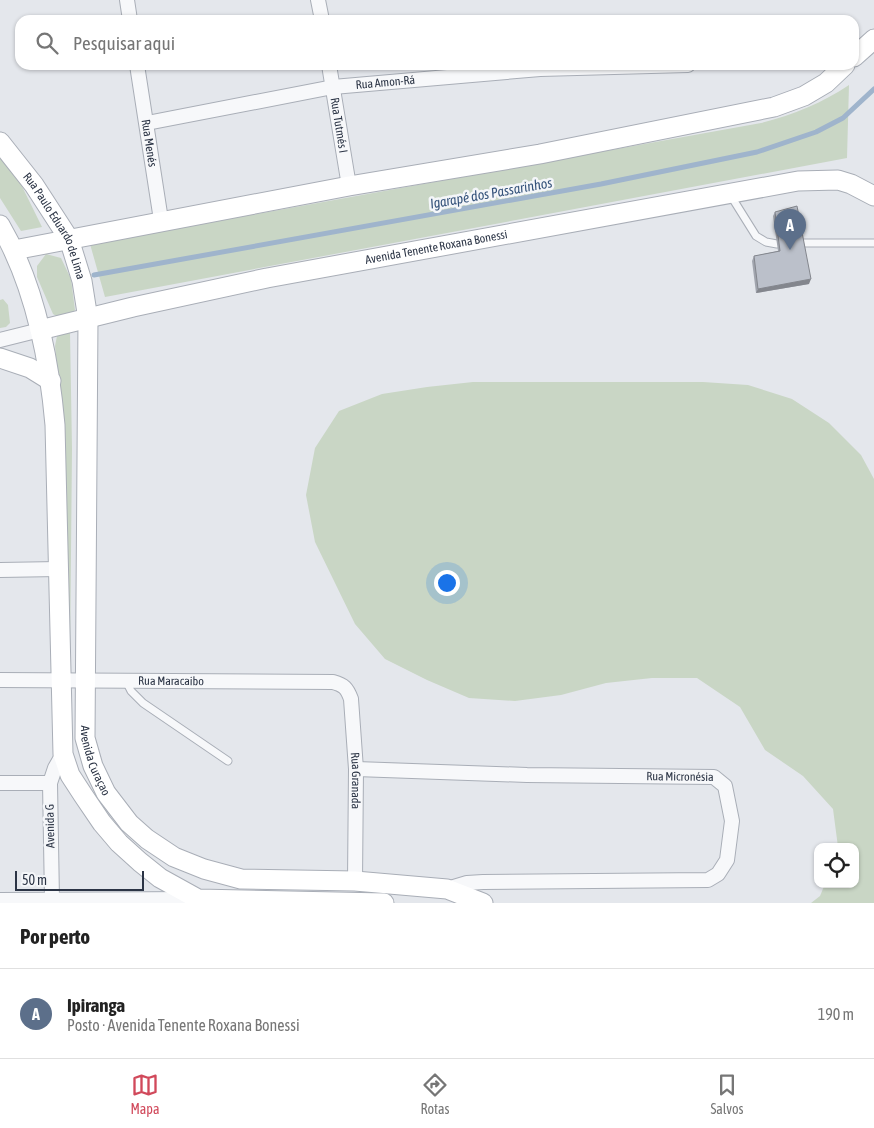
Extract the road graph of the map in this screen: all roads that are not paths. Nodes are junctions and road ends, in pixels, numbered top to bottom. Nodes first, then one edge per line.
1 (127, 0) edge
2 (318, 0) edge
3 (129, 15) edge
4 (321, 15) edge
5 (874, 39) edge
6 (859, 52) edge
7 (139, 70) edge
8 (330, 70) edge
9 (528, 70) edge
10 (840, 70) edge
11 (333, 87) junction
12 (147, 123) junction
13 (0, 142) edge
14 (349, 186) junction
15 (730, 194) junction
16 (874, 196) edge
17 (161, 220) junction
18 (0, 225) edge
19 (69, 239) junction
20 (802, 243) edge
21 (874, 243) edge
22 (777, 244) edge
23 (7, 251) edge
24 (88, 319) junction
25 (40, 330) junction
26 (0, 340) edge
27 (0, 358) edge
28 (51, 381) junction
29 (58, 569) junction
30 (0, 570) edge
31 (0, 680) edge
32 (60, 681) junction
33 (85, 681) junction
34 (126, 681) junction
35 (343, 685) joint
36 (62, 754) junction
37 (228, 761) dead end
38 (356, 769) junction
39 (0, 783) edge
40 (50, 783) junction
41 (355, 881) junction
42 (447, 889) junction
43 (198, 899) junction
44 (0, 900) edge
45 (52, 900) junction
46 (384, 903) edge
47 (483, 903) edge

1 - 3 street
2 - 4 street
5 - 6 street
7 - 12 street, Rua Menés
8 - 11 street, Rua Tutmés I
9 - 11 street, Rua Amon-Rá
10 - 14 street
11 - 12 street, Rua Amon-Rá
11 - 14 street, Rua Tutmés I
12 - 17 street, Rua Menés
13 - 19 street, Rua Paulo Eduardo de Lima
14 - 17 street
15 - 16 street, Avenida Tenente Roxana Bonessi
15 - 22 lane
15 - 24 street, Avenida Tenente Roxana Bonessi
17 - 19 street
18 - 23 street
19 - 23 street
19 - 24 street, Rua Paulo Eduardo de Lima
20 - 21 lane
23 - 25 street
24 - 25 street, Avenida Tenente Roxana Bonessi
24 - 33 street, Avenida Curaçao
25 - 26 street, Avenida Tenente Roxana Bonessi
25 - 28 street, Avenida Curaçao
27 - 28 street
28 - 29 street, Avenida Curaçao
29 - 30 street
29 - 32 street, Avenida Curaçao
31 - 32 street, Rua Maracaibo
32 - 33 street, Rua Maracaibo
32 - 36 street, Avenida Curaçao
33 - 34 street, Rua Maracaibo
33 - 41 street, Avenida Curaçao
34 - 35 street, Rua Maracaibo
34 - 37 lane
35 - 38 street, Rua Granada
36 - 40 street, Avenida G
36 - 43 street, Avenida Curaçao
38 - 41 street, Rua Granada
38 - 42 street, Rua Micronésia
39 - 40 street
40 - 45 street, Avenida G
41 - 42 street, Avenida Curaçao
42 - 47 street, Avenida Curaçao
43 - 45 street
43 - 46 street, Avenida Curaçao
44 - 45 street

